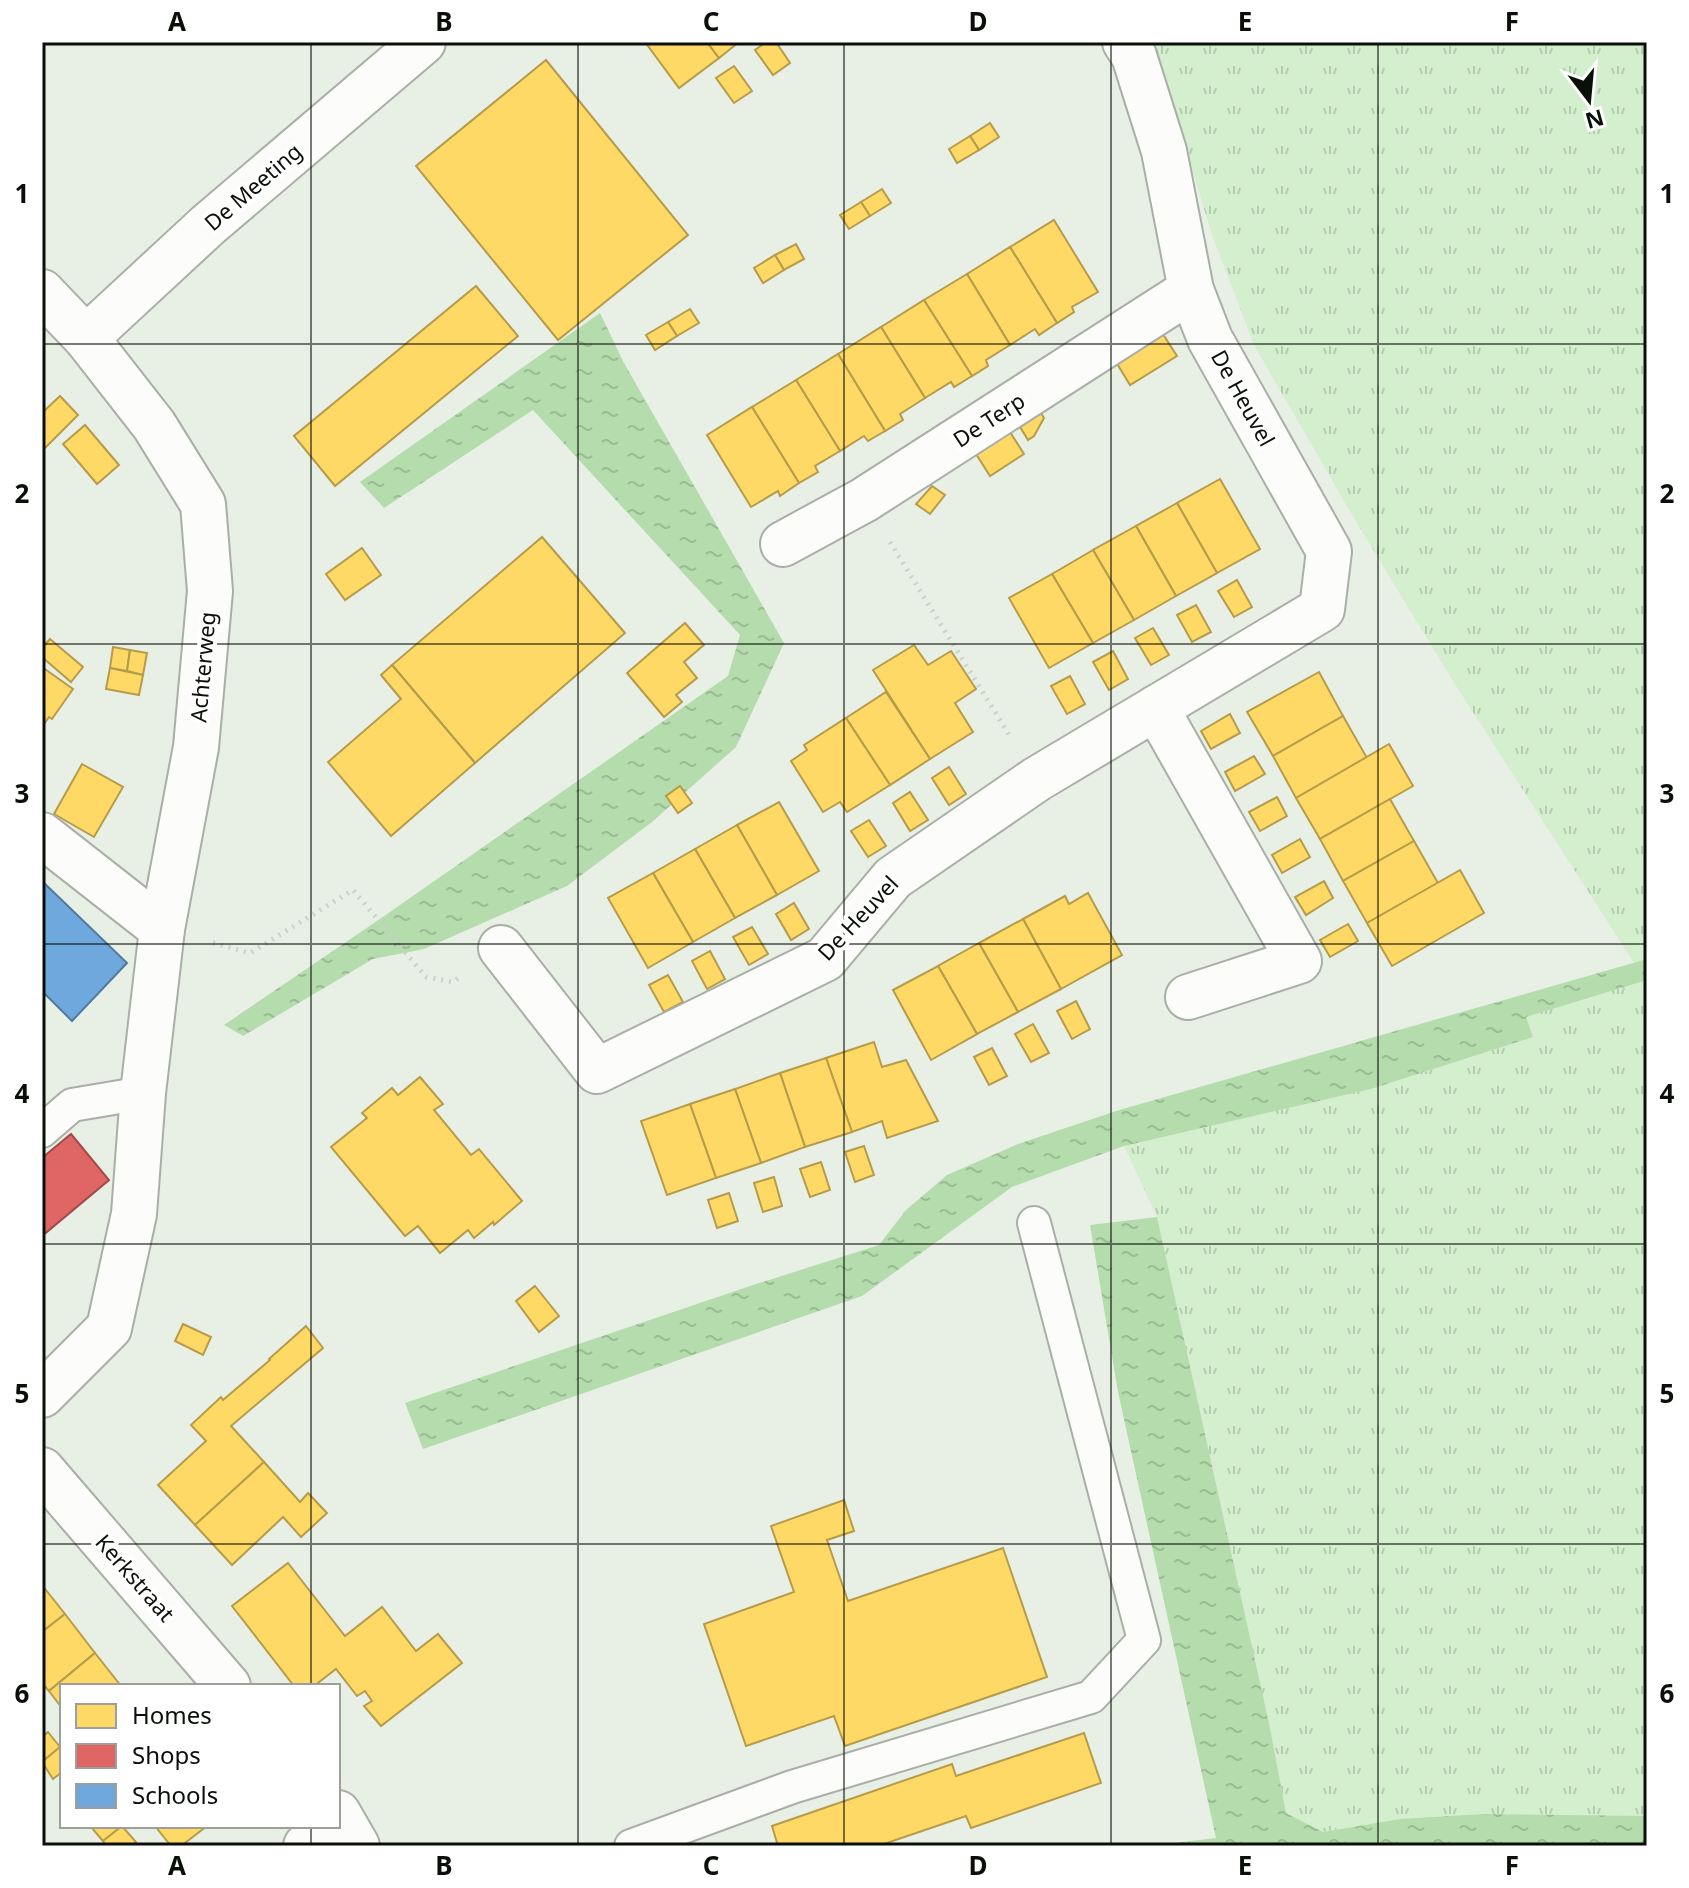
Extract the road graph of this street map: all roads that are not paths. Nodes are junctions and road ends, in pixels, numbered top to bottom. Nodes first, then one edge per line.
1 (1125, 42) edge
2 (407, 47) edge
3 (1191, 290) junction
4 (42, 292) edge
5 (86, 338) junction
6 (783, 544) dead end
7 (1156, 708) junction
8 (42, 835) edge
9 (162, 929) junction
10 (501, 948) dead end
11 (1188, 997) dead end
12 (143, 1093) junction
13 (42, 1131) edge
14 (1034, 1223) dead end
15 (42, 1395) edge
16 (42, 1470) edge
17 (226, 1684) edge
18 (336, 1828) edge
19 (306, 1846) edge
20 (631, 1846) edge

1 - 3 street, De Heuvel
2 - 5 street, De Meeting
3 - 6 street, De Terp
3 - 7 street, De Heuvel
4 - 5 street, Achterweg
5 - 9 street, Achterweg
7 - 10 street, De Heuvel
7 - 11 street
8 - 9 street
9 - 12 street, Achterweg
12 - 13 lane
12 - 15 street, Achterweg
14 - 20 lane
16 - 17 street, Kerkstraat
18 - 19 street

